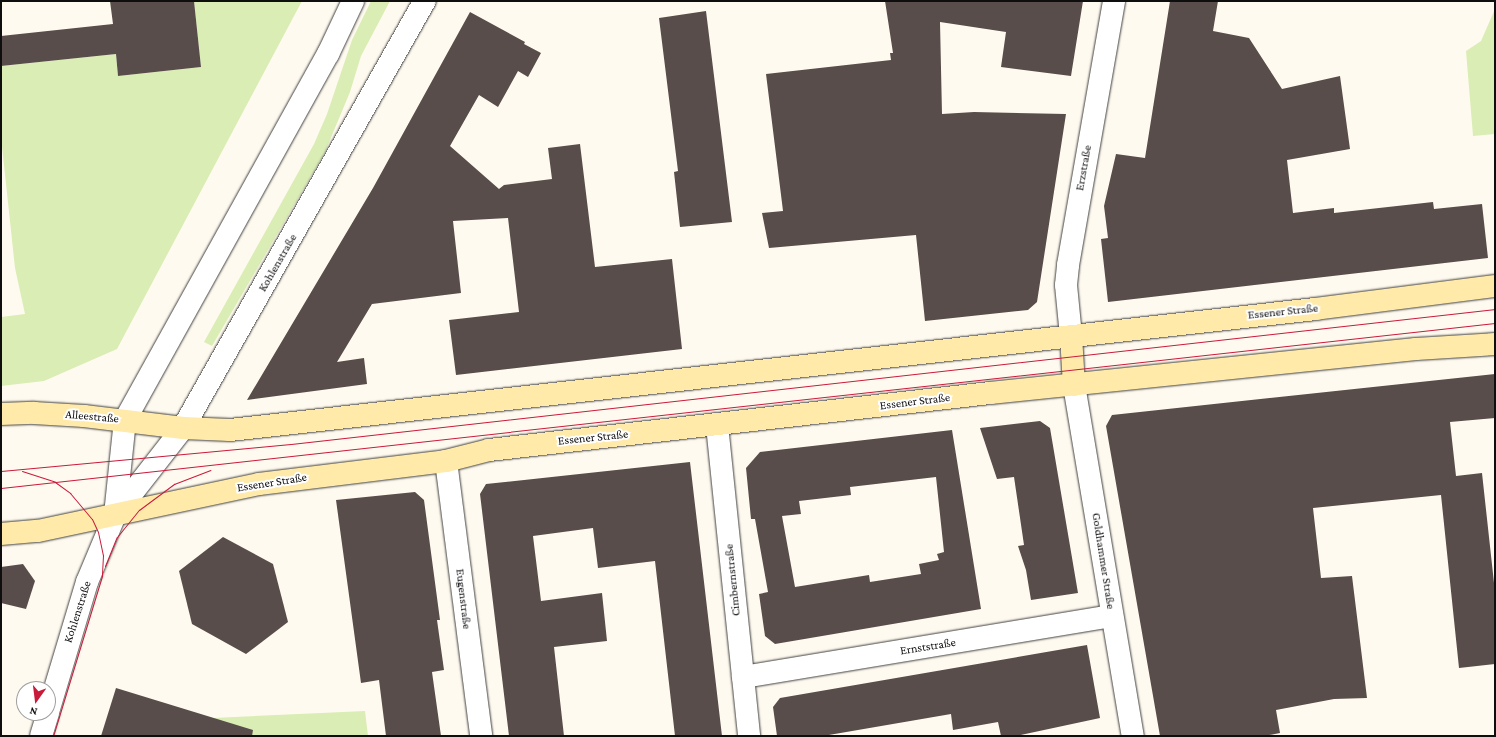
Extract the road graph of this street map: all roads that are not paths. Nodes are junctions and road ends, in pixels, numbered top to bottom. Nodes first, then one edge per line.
1 (353, 1) edge
2 (425, 1) edge
3 (1114, 1) edge
4 (1495, 286) edge
5 (1071, 336) junction
6 (1495, 344) edge
7 (1074, 385) junction
8 (1, 414) edge
9 (125, 420) junction
10 (717, 425) junction
11 (183, 428) junction
12 (446, 461) junction
13 (115, 515) junction
14 (1, 534) edge
15 (1112, 616) junction
16 (743, 677) junction
17 (56, 683) edge
18 (46, 721) edge
19 (42, 736) edge
20 (481, 736) edge
21 (749, 736) edge
22 (1133, 736) edge

1 - 9 street, Kohlenstraße
2 - 11 street, Kohlenstraße
3 - 5 street, Erzstraße
4 - 5 main road, Essener Straße
5 - 7 main road
5 - 11 main road, Essener Straße
6 - 7 main road, Essener Straße
7 - 10 main road, Essener Straße
7 - 15 street, Goldhammer Straße
8 - 9 main road, Alleestraße
9 - 11 main road, Alleestraße
9 - 13 street, Kohlenstraße
10 - 12 main road, Essener Straße
10 - 16 street, Cimbernstraße
11 - 13 street, Kohlenstraße
12 - 13 main road, Essener Straße
12 - 20 street, Eugenstraße
13 - 14 main road
13 - 17 street, Kohlenstraße
15 - 16 street, Ernststraße
15 - 22 street, Goldhammer Straße
16 - 21 street, Cimbernstraße
18 - 19 street, Kohlenstraße

